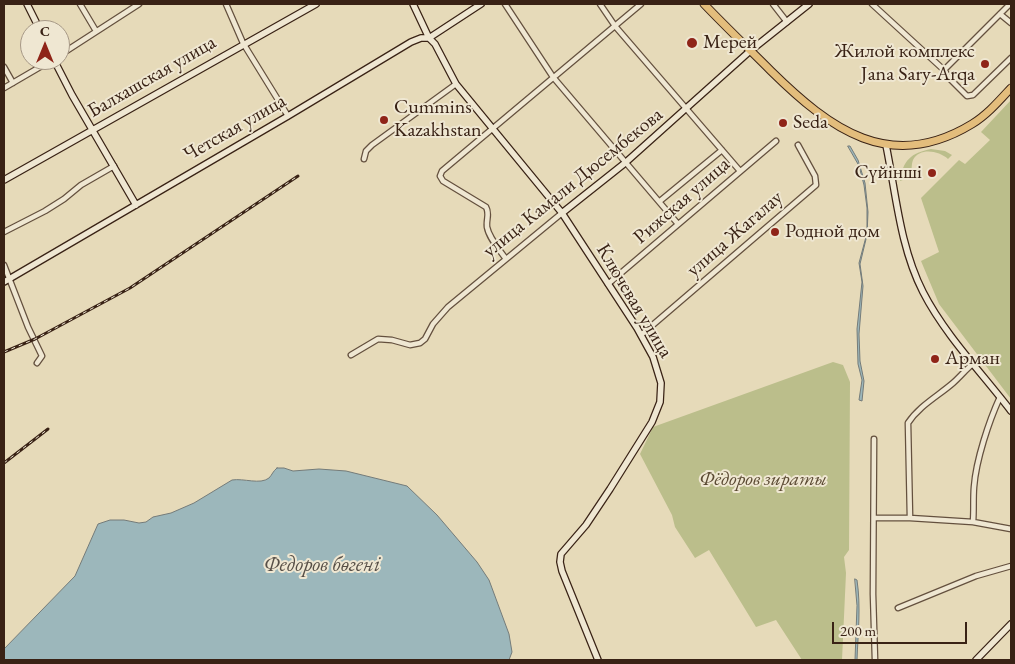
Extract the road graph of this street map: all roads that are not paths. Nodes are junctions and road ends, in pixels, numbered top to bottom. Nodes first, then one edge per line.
1 (27, 4) edge
2 (80, 4) edge
3 (139, 4) edge
4 (226, 4) edge
5 (316, 4) edge
6 (413, 4) edge
7 (481, 4) edge
8 (505, 4) edge
9 (600, 4) edge
10 (641, 4) edge
11 (704, 4) edge
12 (773, 4) edge
13 (809, 4) edge
14 (872, 4) edge
15 (1010, 4) edge
16 (1000, 14) junction
17 (35, 20) edge
18 (787, 22) junction
19 (1011, 23) edge
20 (614, 26) junction
21 (96, 31) junction
22 (429, 38) junction
23 (244, 43) junction
24 (70, 48) edge
25 (750, 51) junction
26 (1011, 58) edge
27 (4, 67) edge
28 (36, 70) edge
29 (58, 70) edge
30 (944, 70) junction
31 (553, 77) junction
32 (13, 83) junction
33 (456, 84) junction
34 (4, 88) edge
35 (1011, 88) edge
36 (687, 109) junction
37 (288, 116) junction
38 (492, 129) junction
39 (93, 130) junction
40 (776, 141) dead end
41 (798, 145) dead end
42 (886, 145) junction
43 (722, 150) junction
44 (364, 159) dead end
45 (625, 163) junction
46 (114, 166) junction
47 (740, 171) junction
48 (4, 180) edge
49 (660, 201) junction
50 (136, 205) junction
51 (562, 213) junction
52 (678, 224) junction
53 (4, 232) edge
54 (506, 259) junction
55 (4, 265) edge
56 (10, 278) junction
57 (4, 282) edge
58 (608, 284) junction
59 (640, 335) junction
60 (351, 355) dead end
61 (37, 363) dead end
62 (974, 363) junction
63 (1000, 396) junction
64 (1011, 411) edge
65 (874, 439) dead end
66 (874, 518) junction
67 (910, 518) junction
68 (973, 522) junction
69 (1011, 530) edge
70 (1011, 566) edge
71 (898, 608) dead end
72 (1011, 624) edge
73 (598, 660) edge
74 (875, 660) edge
75 (976, 660) edge

1 - 17 main road
2 - 21 street
3 - 21 street
4 - 23 street
5 - 23 main road, Балхашская улица
6 - 22 main road, Ключевая улица
7 - 22 main road, Четская улица
8 - 31 street
9 - 20 street
10 - 20 street
11 - 25 main road
12 - 18 street
13 - 18 main road, улица Камали Дюсембекова
14 - 30 street
15 - 16 street
16 - 19 street
16 - 30 street
18 - 25 main road, улица Камали Дюсембекова
20 - 31 street
20 - 36 street
21 - 24 street
22 - 33 main road, Ключевая улица
22 - 37 main road, Четская улица
23 - 37 street
23 - 39 main road, Балхашская улица
25 - 36 main road, улица Камали Дюсембекова
25 - 42 main road
26 - 30 street
27 - 32 street
28 - 32 street
29 - 39 main road
31 - 38 street
31 - 45 street
32 - 34 street
33 - 38 main road, Ключевая улица
33 - 44 street
35 - 42 main road
36 - 43 street
36 - 45 main road, улица Камали Дюсембекова
37 - 50 main road, Четская улица
38 - 51 main road, Ключевая улица
38 - 54 street
39 - 46 main road
39 - 48 main road, Балхашская улица
40 - 47 street, Рижская улица
41 - 59 street, улица Жагалау
42 - 62 main road
43 - 47 street
43 - 49 street
45 - 49 street
45 - 51 main road, улица Камали Дюсембекова
46 - 50 main road
46 - 53 street
47 - 52 street, Рижская улица
49 - 52 street
50 - 56 main road, Четская улица
51 - 54 street, улица Камали Дюсембекова
51 - 58 main road, Ключевая улица
52 - 58 street, Рижская улица
54 - 60 street, улица Камали Дюсембекова
55 - 56 street
56 - 57 main road, Четская улица
56 - 61 street
58 - 59 main road, Ключевая улица
59 - 73 main road, Ключевая улица
62 - 63 main road
62 - 67 street
63 - 64 main road
63 - 68 street
65 - 66 street
66 - 67 street
66 - 74 street
67 - 68 street
68 - 69 street
70 - 71 street
72 - 75 main road

